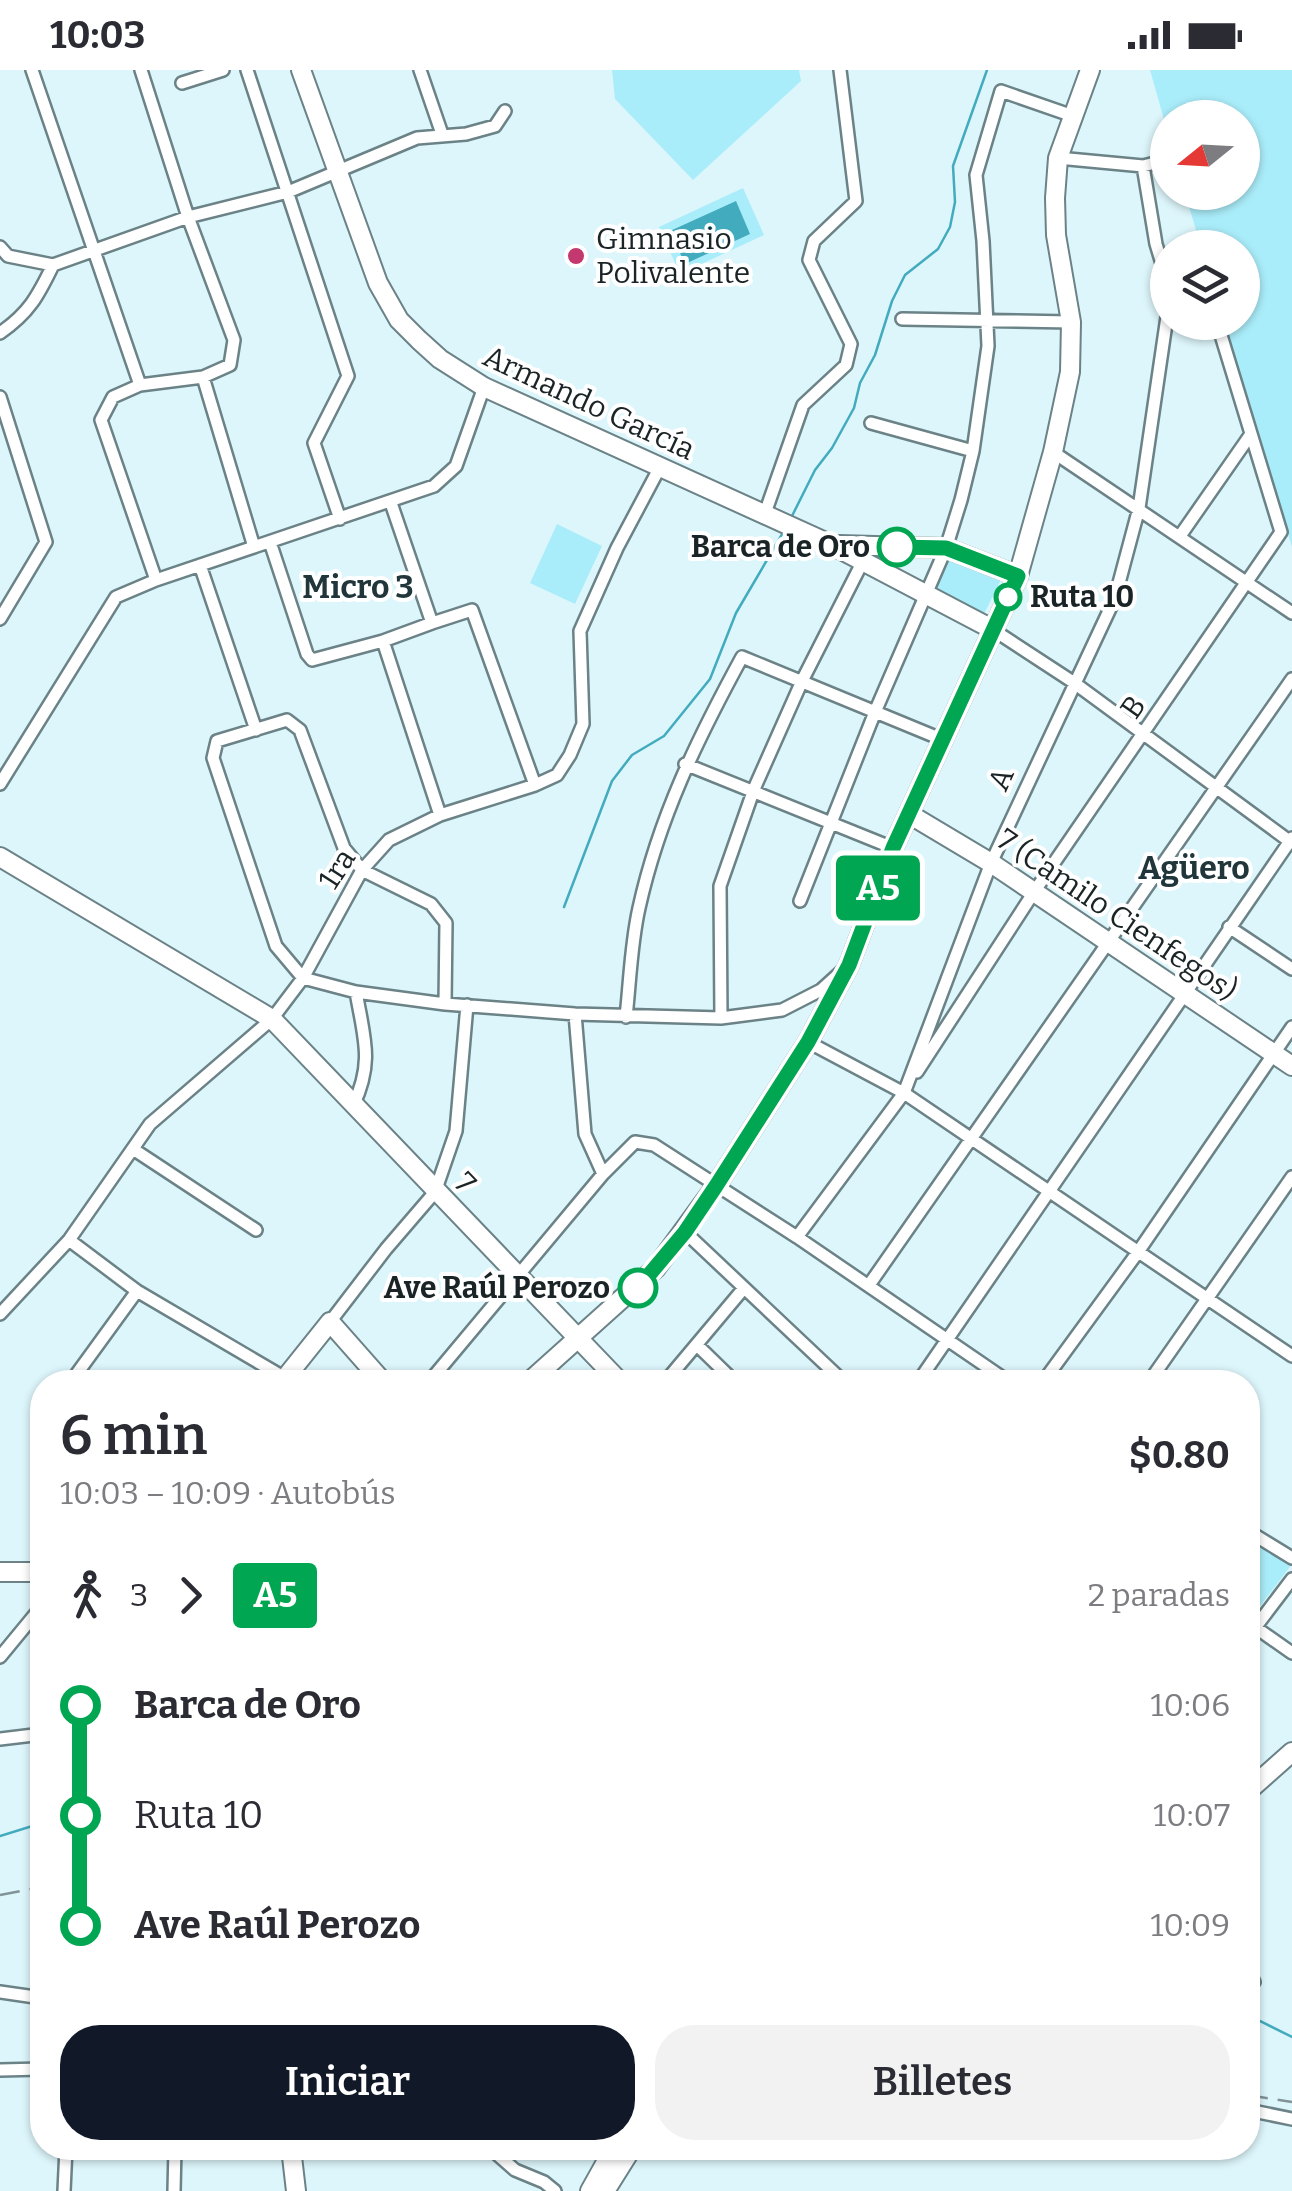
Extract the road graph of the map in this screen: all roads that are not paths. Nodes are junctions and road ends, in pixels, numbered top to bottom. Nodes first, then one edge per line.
1 (32, 70) edge
2 (140, 70) edge
3 (223, 70) edge
4 (247, 70) edge
5 (301, 70) edge
6 (420, 70) edge
7 (840, 70) edge
8 (1090, 70) edge
9 (182, 84) dead end
10 (504, 112) dead end
11 (1073, 116) junction
12 (442, 134) junction
13 (1058, 158) junction
14 (1150, 164) edge
15 (1143, 166) junction
16 (339, 172) junction
17 (288, 192) junction
18 (188, 217) junction
19 (1154, 230) edge
20 (0, 247) edge
21 (93, 251) junction
22 (52, 265) junction
23 (902, 319) dead end
24 (988, 322) junction
25 (1072, 322) junction
26 (0, 333) edge
27 (1164, 340) edge
28 (1222, 340) edge
29 (203, 376) junction
30 (140, 385) junction
31 (484, 388) junction
32 (0, 397) edge
33 (870, 422) dead end
34 (1251, 434) junction
35 (972, 451) junction
36 (1053, 452) junction
37 (660, 467) junction
38 (391, 503) junction
39 (1139, 508) junction
40 (340, 519) junction
41 (778, 521) junction
42 (1180, 536) junction
43 (270, 542) junction
44 (832, 544) junction
45 (254, 547) junction
46 (946, 548) junction
47 (863, 561) junction
48 (200, 565) junction
49 (1018, 576) junction
50 (156, 580) junction
51 (1249, 583) junction
52 (926, 593) junction
53 (1292, 614) edge
54 (0, 619) edge
55 (432, 623) junction
56 (992, 629) junction
57 (383, 641) junction
58 (1292, 678) edge
59 (802, 681) junction
60 (1073, 682) junction
61 (875, 712) junction
62 (256, 730) junction
63 (1144, 735) junction
64 (942, 739) junction
65 (686, 764) junction
66 (2, 777) edge
67 (534, 786) junction
68 (1216, 788) junction
69 (754, 790) junction
70 (440, 814) junction
71 (909, 814) junction
72 (831, 821) junction
73 (1291, 841) edge
74 (893, 848) junction
75 (0, 857) edge
76 (991, 862) junction
77 (362, 870) junction
78 (1034, 892) junction
79 (800, 901) dead end
80 (1229, 927) junction
81 (1108, 941) junction
82 (849, 965) junction
83 (1292, 969) edge
84 (303, 978) junction
85 (356, 992) junction
86 (1184, 992) junction
87 (445, 1004) junction
88 (468, 1006) junction
89 (574, 1014) junction
90 (626, 1017) junction
91 (721, 1018) junction
92 (272, 1020) junction
93 (1292, 1027) edge
94 (808, 1042) junction
95 (1273, 1054) junction
96 (1292, 1066) edge
97 (904, 1092) junction
98 (354, 1106) junction
99 (974, 1138) junction
100 (133, 1149) junction
101 (603, 1174) junction
102 (1292, 1177) edge
103 (716, 1186) junction
104 (1050, 1190) junction
105 (436, 1192) junction
106 (256, 1230) dead end
107 (685, 1232) junction
108 (797, 1237) junction
109 (69, 1240) junction
110 (1138, 1252) junction
111 (518, 1278) junction
112 (869, 1285) junction
113 (744, 1288) junction
114 (137, 1291) junction
115 (1205, 1298) junction
116 (0, 1314) edge
117 (330, 1322) junction
118 (579, 1341) junction
119 (946, 1342) junction
120 (698, 1346) junction
121 (1292, 1356) edge
122 (80, 1370) edge
123 (267, 1370) edge
124 (292, 1370) edge
125 (373, 1370) edge
126 (439, 1370) edge
127 (544, 1370) edge
128 (608, 1370) edge
129 (676, 1370) edge
130 (723, 1370) edge
131 (831, 1370) edge
132 (926, 1370) edge
133 (991, 1370) edge
134 (1052, 1370) edge
135 (1157, 1370) edge
136 (1260, 1538) edge
137 (1292, 1558) edge
138 (0, 1572) edge
139 (30, 1572) edge
140 (1292, 1579) edge
141 (1260, 1620) edge
142 (30, 1621) edge
143 (1260, 1637) edge
144 (1292, 1653) edge
145 (0, 1657) edge
146 (30, 1736) edge
147 (0, 1740) edge
148 (1292, 1752) edge
149 (1260, 1780) edge
150 (0, 1992) edge
151 (30, 1996) edge
152 (0, 2070) edge
153 (30, 2070) edge
154 (1260, 2113) edge
155 (1292, 2120) edge
156 (65, 2160) edge
157 (175, 2160) edge
158 (292, 2160) edge
159 (503, 2160) edge
160 (607, 2160) edge
161 (624, 2160) edge
162 (64, 2191) edge
163 (174, 2191) edge
164 (296, 2191) edge
165 (555, 2191) edge
166 (590, 2191) edge
167 (605, 2191) edge

1 - 21 street
2 - 18 street
3 - 9 street
4 - 17 street
5 - 16 main road, Armando García
6 - 12 street
7 - 41 street
8 - 11 main road
10 - 12 street
11 - 13 main road
11 - 24 street
12 - 16 street
13 - 15 street
13 - 25 main road
14 - 15 street
15 - 19 street
16 - 17 street
16 - 31 main road, Armando García
17 - 18 street
17 - 40 street
18 - 21 street
18 - 29 street
20 - 22 street
21 - 22 street
21 - 30 street
22 - 26 street
23 - 24 street
24 - 25 street
24 - 35 street
25 - 36 main road
27 - 39 street, A
28 - 34 street, B
29 - 30 street
29 - 45 street
30 - 50 street
31 - 37 main road, Armando García
31 - 38 street
32 - 54 street
33 - 35 street
34 - 42 street
34 - 51 street, B
35 - 46 street
36 - 39 street
36 - 49 main road
37 - 41 main road, Armando García
37 - 67 street, 1ra
38 - 40 street
38 - 55 street
39 - 42 street
39 - 60 street, A
40 - 43 street
41 - 44 main road, Armando García
42 - 51 street
43 - 45 street
43 - 57 street
44 - 46 main road
44 - 47 main road
45 - 48 street
46 - 49 main road
46 - 52 street
47 - 52 main road
47 - 59 street
48 - 50 street
48 - 62 street
49 - 56 main road
50 - 66 street
51 - 53 street
51 - 63 street, B
52 - 56 main road
52 - 61 street
55 - 57 street
55 - 67 street
56 - 60 street
56 - 64 main road
57 - 70 street
58 - 68 street
59 - 61 street
59 - 65 street
59 - 69 street
60 - 63 street
60 - 76 street, A
61 - 64 street
61 - 72 street
62 - 77 street
62 - 84 street
63 - 68 street
63 - 78 street, B
64 - 71 main road
65 - 69 street
65 - 90 street
67 - 70 street, 1ra
68 - 73 street
68 - 81 street
69 - 72 street
69 - 91 street
70 - 77 street, 1ra
71 - 74 main road
71 - 76 main road, 7 (Camilo Cienfegos)
72 - 74 street
72 - 79 street
73 - 80 street
74 - 82 main road
75 - 92 main road, 7
76 - 78 main road, 7 (Camilo Cienfegos)
76 - 97 street, A
77 - 84 street, 1ra
77 - 87 street
78 - 81 main road, 7 (Camilo Cienfegos)
78 - 97 street, B
80 - 83 street
80 - 86 street
81 - 86 main road, 7 (Camilo Cienfegos)
81 - 99 street
82 - 91 street
82 - 94 main road
84 - 85 street
84 - 92 street, 1ra
85 - 87 street
85 - 98 street
86 - 95 main road, 7 (Camilo Cienfegos)
86 - 104 street
87 - 88 street
88 - 89 street
88 - 105 street
89 - 90 street
89 - 101 street
90 - 91 street
92 - 98 main road, 7
92 - 100 street, 1ra
93 - 95 street
94 - 97 street
94 - 103 main road
95 - 96 main road, 7 (Camilo Cienfegos)
95 - 110 street
97 - 99 street
97 - 108 street, A
98 - 105 main road, 7
99 - 104 street
99 - 112 street
100 - 106 street
100 - 109 street, 1ra
101 - 103 street
101 - 111 street
102 - 115 street
103 - 107 main road
103 - 108 street
104 - 110 street
104 - 119 street
105 - 111 main road, 7
105 - 117 street
107 - 113 street
107 - 118 main road
108 - 112 street
109 - 114 street
109 - 116 street, 1ra
110 - 115 street
110 - 134 street
111 - 118 main road, 7
111 - 126 street
112 - 119 street
113 - 120 street
113 - 131 street
114 - 122 street
114 - 123 street
115 - 121 street
115 - 135 street
117 - 124 main road
117 - 125 main road
118 - 127 main road
118 - 128 main road, 7
119 - 132 street
119 - 133 street
120 - 129 street
120 - 130 street
136 - 137 street
138 - 139 main road
140 - 141 street
142 - 145 street
143 - 144 street
146 - 147 street
148 - 149 main road
150 - 151 street
152 - 153 street
154 - 155 street
156 - 162 street
157 - 163 street
158 - 164 main road
159 - 165 street
160 - 166 main road
161 - 167 main road

